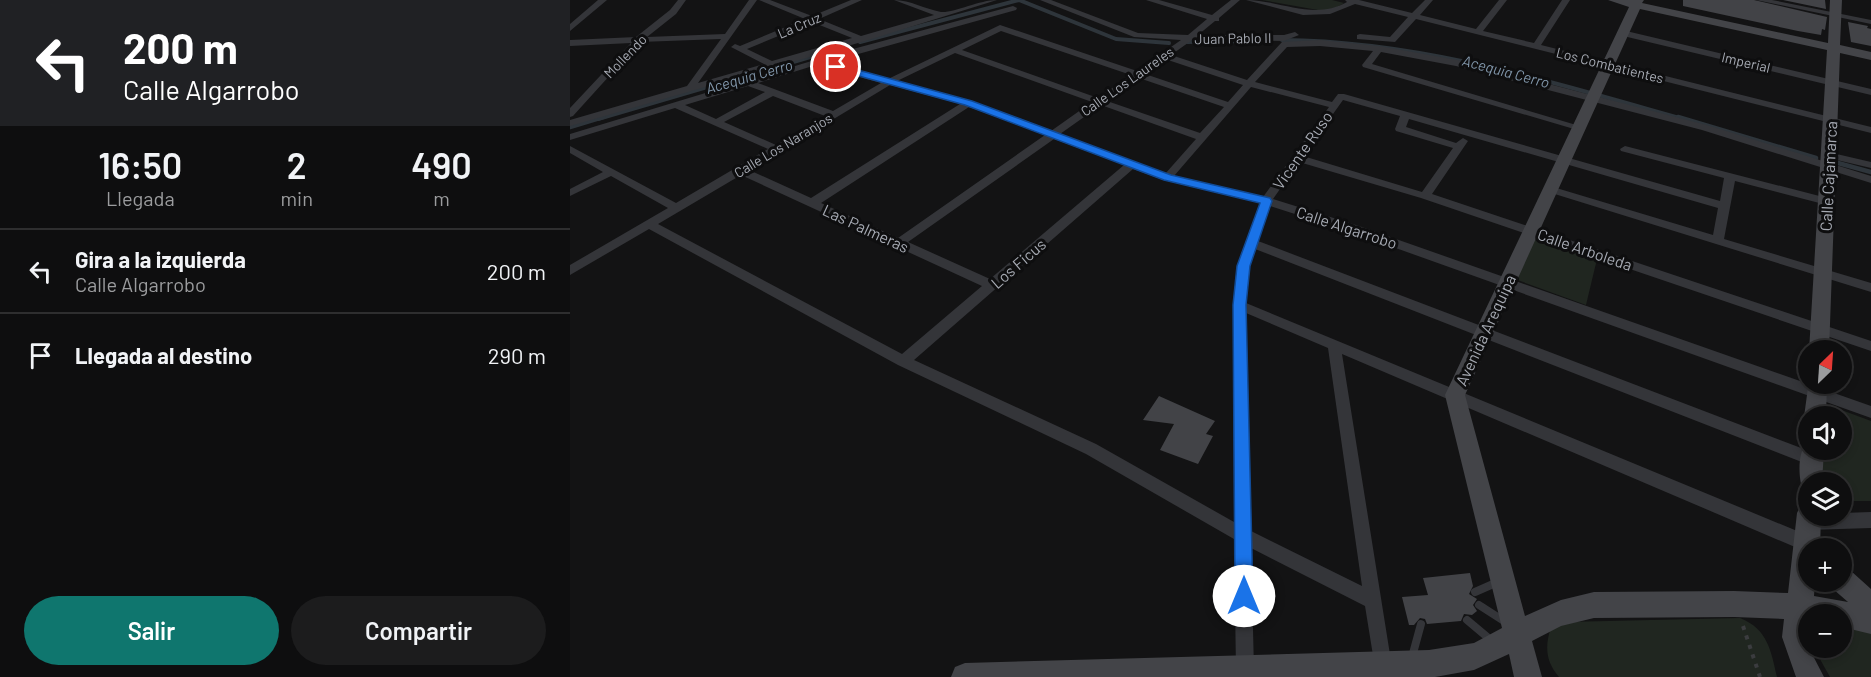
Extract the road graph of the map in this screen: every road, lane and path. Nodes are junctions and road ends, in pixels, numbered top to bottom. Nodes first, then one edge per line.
1 (603, 0) edge
2 (682, 0) edge
3 (753, 0) edge
4 (763, 0) edge
5 (858, 0) edge
6 (898, 0) edge
7 (993, 0) edge
8 (1044, 0) edge
9 (1150, 0) edge
10 (1236, 0) edge
11 (1250, 0) edge
12 (1429, 0) edge
13 (1503, 0) edge
14 (1566, 0) edge
15 (1614, 0) edge
16 (1760, 0) edge
17 (1836, 0) edge
18 (1352, 1) edge
19 (1637, 2) edge
20 (1013, 8) dead end
21 (570, 14) edge
22 (587, 14) junction
23 (943, 15) junction
24 (1835, 15) junction
25 (1415, 16) junction
26 (1216, 19) junction
27 (812, 20) junction
28 (1871, 22) edge
29 (570, 28) edge
30 (1478, 32) junction
31 (1622, 33) junction
32 (724, 39) junction
33 (862, 39) junction
34 (638, 40) junction
35 (1184, 42) junction
36 (570, 43) edge
37 (1834, 45) junction
38 (1536, 47) junction
39 (740, 49) junction
40 (1379, 49) junction
41 (954, 50) junction
42 (1871, 50) edge
43 (1164, 56) junction
44 (1871, 56) edge
45 (818, 63) junction
46 (771, 64) junction
47 (1607, 64) junction
48 (1138, 74) junction
49 (891, 81) junction
50 (1832, 82) junction
51 (749, 83) junction
52 (1247, 83) junction
53 (690, 88) junction
54 (773, 92) junction
55 (1871, 92) edge
56 (1593, 94) junction
57 (1337, 100) junction
58 (1100, 101) junction
59 (968, 103) junction
60 (676, 105) junction
61 (1228, 105) junction
62 (570, 114) edge
63 (1406, 114) junction
64 (833, 116) junction
65 (1830, 120) junction
66 (570, 123) edge
67 (716, 123) junction
68 (1578, 127) junction
69 (1871, 130) edge
70 (1469, 132) junction
71 (1054, 133) junction
72 (570, 137) edge
73 (1202, 137) junction
74 (1459, 147) junction
75 (570, 149) edge
76 (777, 149) junction
77 (1625, 149) dead end
78 (1297, 158) junction
79 (1563, 159) junction
80 (1828, 161) junction
81 (1132, 164) junction
82 (1871, 165) edge
83 (740, 170) junction
84 (611, 172) junction
85 (1730, 176) junction
86 (1167, 178) junction
87 (1871, 180) edge
88 (1549, 189) junction
89 (570, 193) edge
90 (1425, 196) junction
91 (1266, 201) junction
92 (1827, 201) junction
93 (812, 203) junction
94 (1724, 206) junction
95 (676, 208) junction
96 (650, 224) junction
97 (1530, 231) junction
98 (1718, 241) junction
99 (899, 243) junction
100 (1251, 243) junction
101 (570, 271) edge
102 (1823, 274) junction
103 (1506, 282) junction
104 (992, 285) junction
105 (1871, 288) edge
106 (1239, 305) junction
107 (1820, 330) junction
108 (1483, 334) junction
109 (1820, 340) edge
110 (1334, 345) junction
111 (1871, 346) edge
112 (903, 361) junction
113 (1798, 382) edge
114 (1830, 394) edge
115 (1455, 395) junction
116 (1871, 412) edge
117 (1798, 450) edge
118 (1871, 520) edge
119 (1810, 532) edge
120 (1244, 536) junction
121 (1502, 580) junction
122 (1852, 589) edge
123 (1475, 592) dead end
124 (1373, 601) junction
125 (1801, 604) edge
126 (1479, 605) dead end
127 (1871, 606) edge
128 (1798, 608) edge
129 (1852, 616) edge
130 (1740, 618) dead end
131 (1467, 620) dead end
132 (1871, 621) edge
133 (1798, 622) edge
134 (1421, 624) dead end
135 (1509, 636) junction
136 (1798, 646) edge
137 (1801, 658) edge
138 (1410, 665) junction
139 (1383, 667) junction
140 (1245, 670) junction
141 (965, 677) edge
142 (1528, 677) edge
143 (1760, 677) edge
144 (1810, 677) edge

1 - 22 street
2 - 34 street, Mollendo
3 - 32 street
4 - 27 street
5 - 27 street, La Cruz
6 - 23 street
7 - 23 street
8 - 35 street, Juan Pablo II
9 - 26 street
10 - 26 street, Calle Los Laureles
11 - 18 street
12 - 25 street
13 - 30 street
14 - 38 street
15 - 19 street
16 - 24 street
17 - 24 street, Calle Cajamarca
18 - 25 street, Los Combatientes
19 - 31 street, Avenida Arequipa
19 - 37 street
20 - 45 street
21 - 22 street
22 - 29 street
23 - 33 street
24 - 28 street
24 - 37 street, Calle Cajamarca
25 - 30 street, Los Combatientes
25 - 35 street, Juan Pablo II
26 - 35 street, Calle Los Laureles
27 - 33 street
27 - 39 street, La Cruz
30 - 38 street, Los Combatientes
31 - 47 street, Avenida Arequipa
31 - 50 street, Imperial
32 - 34 street
32 - 39 street
32 - 53 street
33 - 46 street
34 - 36 street
34 - 62 street, Mollendo
35 - 43 street, Calle Los Laureles
37 - 42 street
37 - 44 street
37 - 50 street, Calle Cajamarca
38 - 47 street, Los Combatientes
39 - 46 street
40 - 52 street
40 - 56 street
40 - 68 street
41 - 48 street, Calle Los Naranjos
41 - 49 street, Calle Los Naranjos
41 - 58 street
43 - 48 street, Calle Los Laureles
43 - 52 street
45 - 49 street, Calle Algarrobo
45 - 51 street
46 - 53 street
47 - 56 street, Avenida Arequipa
47 - 65 street, Los Combatientes
48 - 58 street, Calle Los Laureles
48 - 61 street
49 - 59 street, Calle Algarrobo
49 - 64 street, Calle Los Naranjos
50 - 55 street, Imperial
50 - 65 street, Calle Cajamarca
51 - 54 street
51 - 60 street
52 - 57 street
52 - 61 street
53 - 66 street
54 - 64 street
54 - 67 street
56 - 68 street, Avenida Arequipa
56 - 80 street
57 - 63 street
57 - 78 street, Vicente Ruso
58 - 71 street, Calle Los Laureles
58 - 73 street
59 - 71 street, Calle Algarrobo
59 - 93 street
60 - 67 street
60 - 72 street
61 - 73 street
63 - 70 street
63 - 74 street
64 - 76 street, Calle Los Naranjos
65 - 69 street, Los Combatientes
65 - 80 street, Calle Cajamarca
67 - 76 street
68 - 79 street, Avenida Arequipa
70 - 74 street
70 - 79 street
71 - 81 street, Calle Algarrobo
71 - 99 street, Calle Los Laureles
73 - 86 street
74 - 90 street
75 - 84 street
76 - 83 street, Calle Los Naranjos
77 - 85 street
78 - 90 street, Calle Arboleda
78 - 91 street, Vicente Ruso
79 - 88 street, Avenida Arequipa
79 - 94 street
80 - 82 street
80 - 87 street
80 - 92 street, Calle Cajamarca
81 - 86 street, Calle Algarrobo
81 - 104 street, Los Ficus
83 - 93 street, Las Palmeras
83 - 95 street, Calle Los Naranjos
84 - 89 street
84 - 95 street
85 - 92 street
85 - 94 street
86 - 91 street, Calle Algarrobo
88 - 97 street, Avenida Arequipa
88 - 98 street
90 - 97 street, Calle Arboleda
91 - 100 street, Vicente Ruso
91 - 103 street, Calle Algarrobo
92 - 102 street, Calle Cajamarca
93 - 99 street, Las Palmeras
94 - 98 street
95 - 96 street, Calle Los Naranjos
96 - 101 street, Calle Los Naranjos
96 - 112 street
97 - 103 street, Avenida Arequipa
97 - 107 street, Calle Arboleda
98 - 102 street
99 - 104 street, Las Palmeras
100 - 106 street, Vicente Ruso
100 - 108 street
102 - 105 street
102 - 107 street, Calle Cajamarca
103 - 108 street, Avenida Arequipa
103 - 113 street, Calle Algarrobo
104 - 112 street, Los Ficus
106 - 110 street
106 - 120 street, Vicente Ruso
107 - 109 street, Calle Cajamarca
107 - 111 street, Calle Arboleda
108 - 115 street, Avenida Arequipa
108 - 117 street
110 - 115 street
110 - 124 street
112 - 120 street
114 - 116 street, Calle Algarrobo
115 - 119 street
115 - 121 street, Avenida Arequipa
118 - 119 street
119 - 125 street
120 - 124 street
120 - 140 street, Vicente Ruso
121 - 123 lane
121 - 135 street, Avenida Arequipa
122 - 127 street
124 - 139 street
126 - 135 lane
128 - 135 street
129 - 132 street
130 - 143 path
131 - 135 lane
133 - 136 street
134 - 138 lane
135 - 138 street
135 - 142 street, Avenida Arequipa
137 - 144 street
138 - 139 street
139 - 140 street
140 - 141 street

